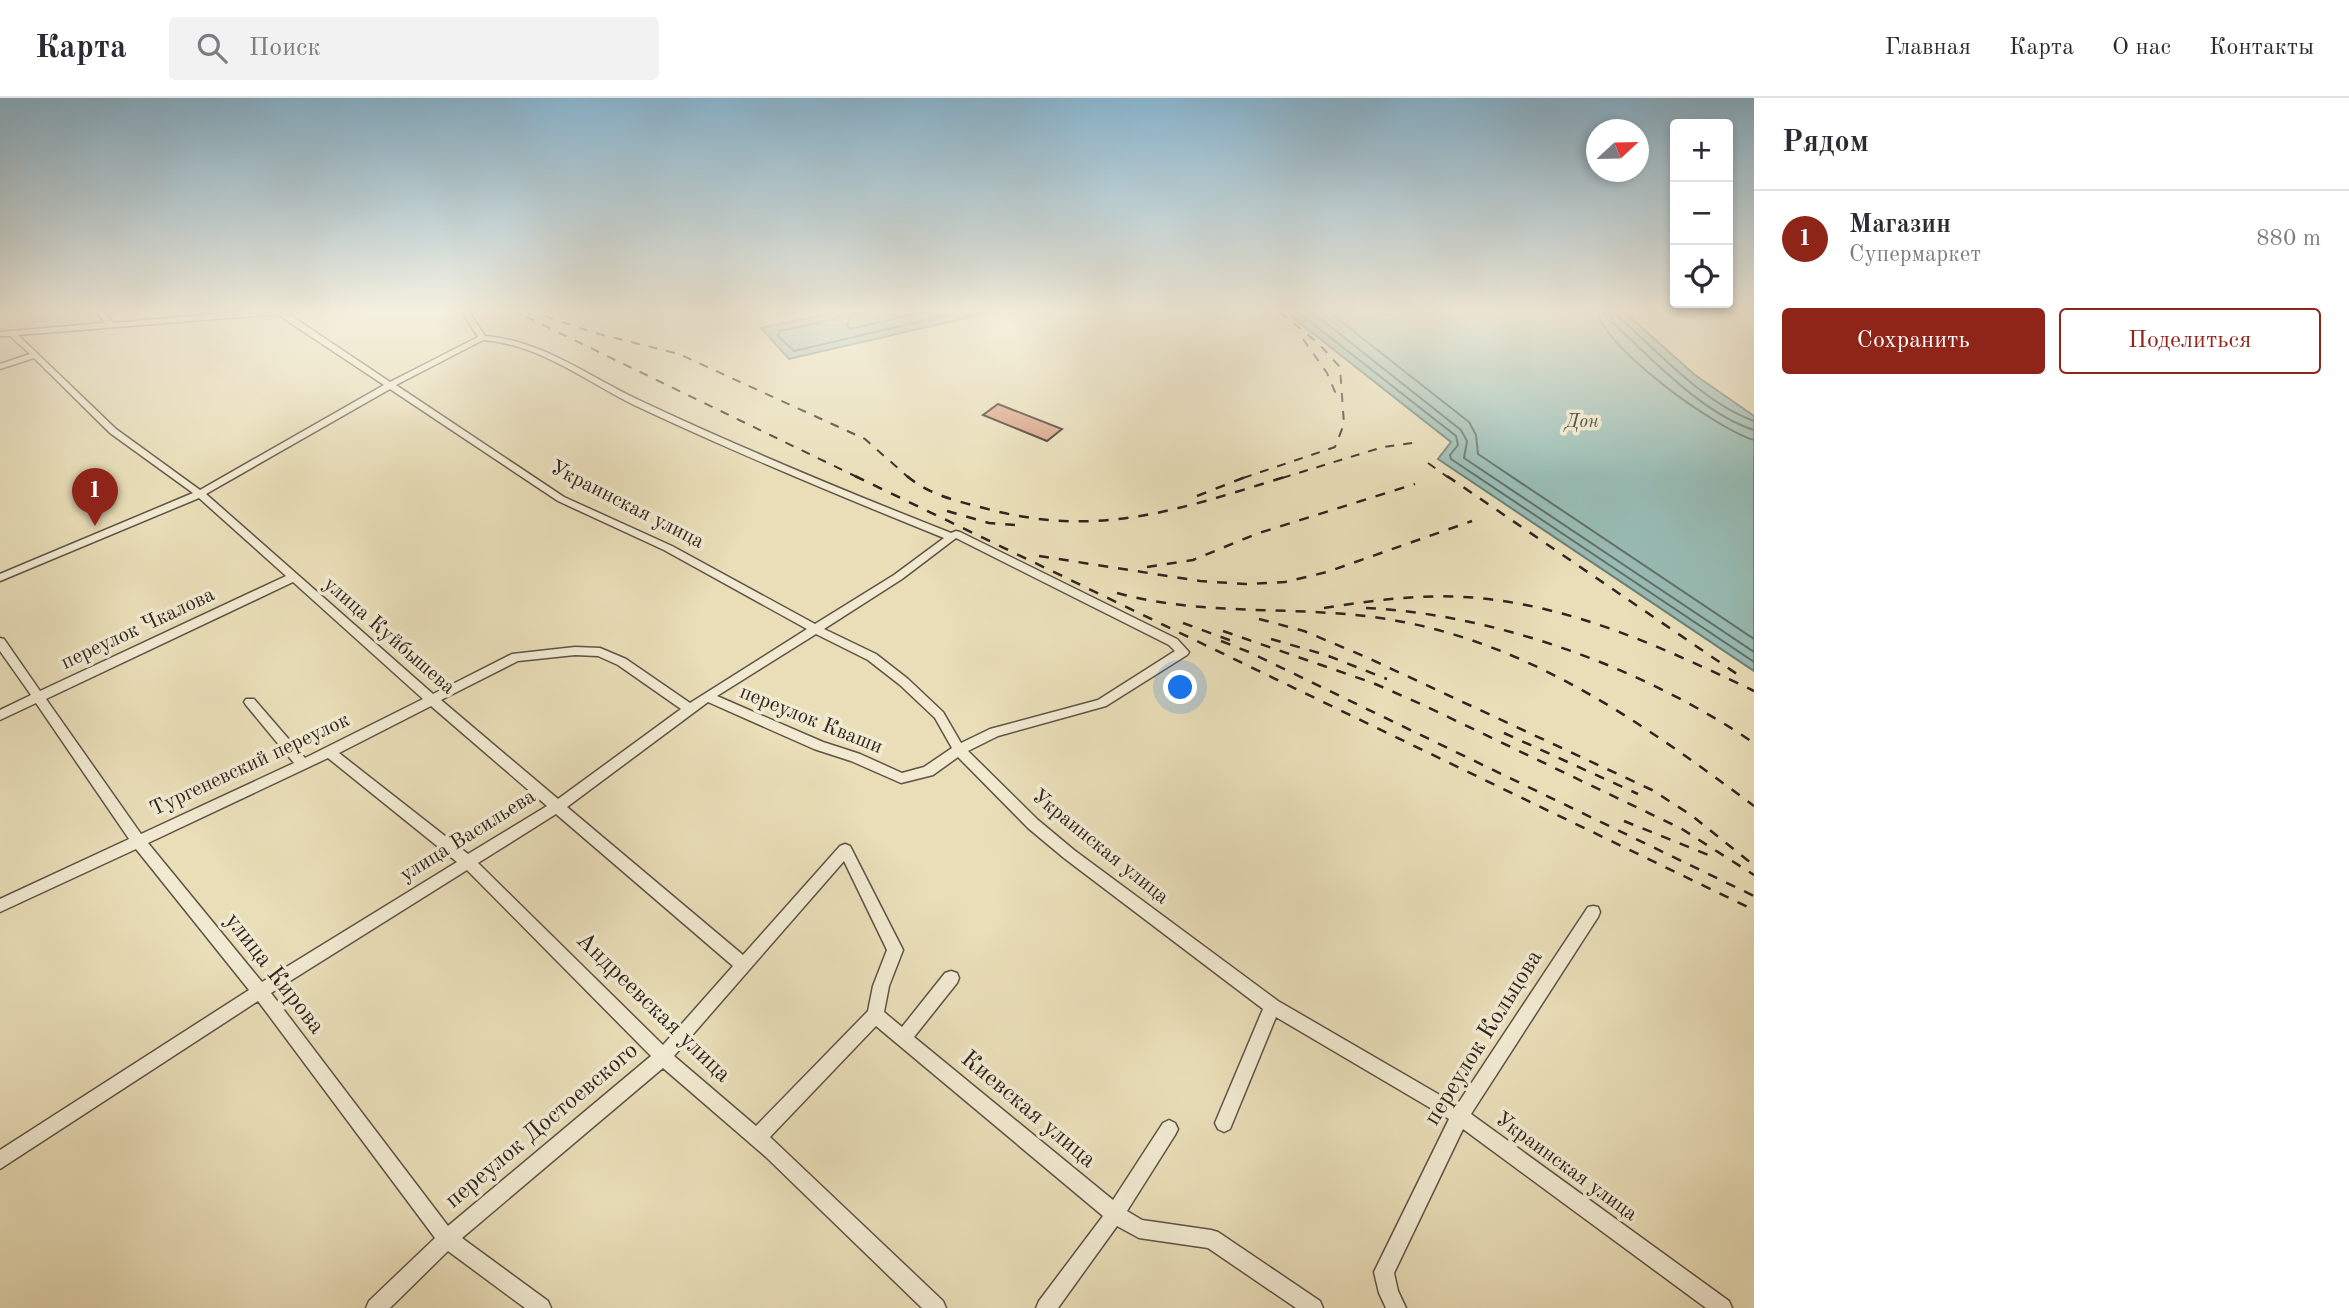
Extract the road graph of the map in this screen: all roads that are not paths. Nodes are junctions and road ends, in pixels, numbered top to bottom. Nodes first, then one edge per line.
1 (47, 365) edge
2 (363, 365) edge
3 (428, 365) edge
4 (562, 365) edge
5 (392, 384) junction
6 (200, 494) junction
7 (954, 535) junction
8 (0, 578) edge
9 (292, 578) junction
10 (817, 630) junction
11 (0, 642) edge
12 (40, 696) junction
13 (707, 697) junction
14 (430, 698) junction
15 (250, 702) dead end
16 (691, 710) junction
17 (0, 715) edge
18 (959, 750) junction
19 (329, 752) junction
20 (303, 765) junction
21 (558, 806) junction
22 (138, 841) junction
23 (469, 863) junction
24 (0, 906) edge
25 (1593, 912) dead end
26 (744, 966) junction
27 (951, 978) dead end
28 (260, 992) junction
29 (1272, 1006) junction
30 (875, 1015) junction
31 (903, 1038) junction
32 (663, 1057) junction
33 (1460, 1115) junction
34 (1224, 1123) dead end
35 (1170, 1129) dead end
36 (757, 1138) junction
37 (0, 1160) edge
38 (1115, 1213) junction
39 (447, 1239) junction
40 (376, 1308) edge
41 (541, 1308) edge
42 (936, 1308) edge
43 (1045, 1308) edge
44 (1313, 1308) edge
45 (1396, 1308) edge
46 (1722, 1308) edge

1 - 6 street, улица Куйбышева
2 - 5 street, Украинская улица
3 - 5 street
4 - 7 street
5 - 6 street
5 - 10 street, Украинская улица
6 - 8 street
6 - 9 street, улица Куйбышева
7 - 10 street, улица Васильева
7 - 18 street
9 - 12 street, переулок Чкалова
9 - 14 street, улица Куйбышева
10 - 13 street, улица Васильева
10 - 18 street, Украинская улица
11 - 12 street, улица Кирова
12 - 17 street, переулок Чкалова
12 - 22 street, улица Кирова
13 - 16 street, улица Васильева
13 - 18 street, переулок Кваши
14 - 16 street, Тургеневский переулок
14 - 19 street, Тургеневский переулок
14 - 21 street, улица Куйбышева
15 - 20 street
16 - 21 street, улица Васильева
18 - 29 street, Украинская улица
19 - 20 street, Тургеневский переулок
19 - 23 street, Андреевская улица
20 - 22 street, Тургеневский переулок
21 - 23 street, улица Васильева
21 - 26 street, улица Куйбышева
22 - 24 street, Тургеневский переулок
22 - 28 street, улица Кирова
23 - 28 street, улица Васильева
23 - 32 street, Андреевская улица
25 - 33 street, переулок Кольцова
26 - 30 street, переулок Достоевского
26 - 32 street, переулок Достоевского
27 - 31 street
28 - 37 street, улица Васильева
28 - 39 street, улица Кирова
29 - 33 street, Украинская улица
29 - 34 street
30 - 31 street, Киевская улица
30 - 36 street
31 - 38 street, Киевская улица
32 - 36 street, Андреевская улица
32 - 39 street, переулок Достоевского
33 - 45 street, переулок Кольцова
33 - 46 street, Украинская улица
35 - 38 street
36 - 42 street, Андреевская улица
38 - 43 street
38 - 44 street, Киевская улица
39 - 40 street, переулок Достоевского
39 - 41 street, улица Кирова

